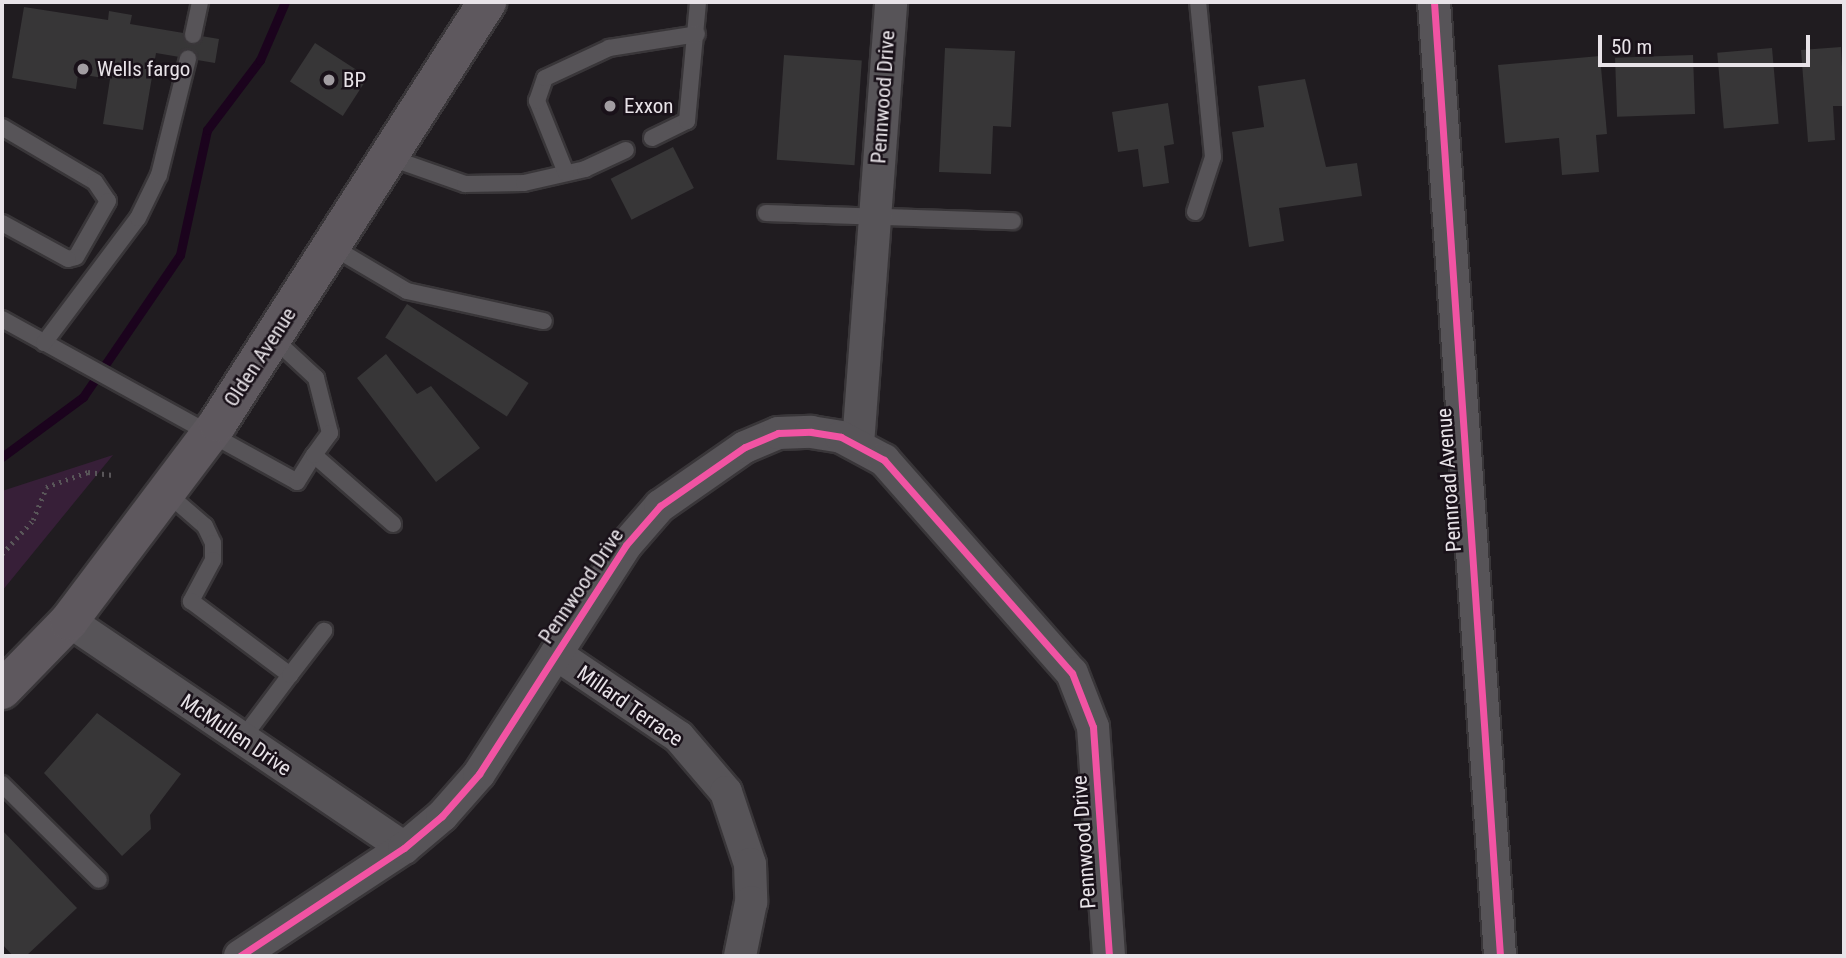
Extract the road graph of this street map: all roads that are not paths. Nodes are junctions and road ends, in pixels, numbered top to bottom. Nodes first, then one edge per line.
1 (199, 2) edge
2 (487, 2) edge
3 (698, 2) edge
4 (891, 2) edge
5 (1198, 2) edge
6 (1434, 2) edge
7 (697, 33) junction
8 (194, 35) dead end
9 (188, 59) dead end
10 (2, 127) edge
11 (652, 138) dead end
12 (626, 150) dead end
13 (388, 157) junction
14 (566, 173) junction
15 (1195, 212) dead end
16 (766, 213) dead end
17 (875, 216) junction
18 (1013, 221) dead end
19 (2, 223) edge
20 (331, 246) junction
21 (2, 319) edge
22 (544, 321) dead end
23 (273, 338) junction
24 (44, 343) junction
25 (209, 436) junction
26 (858, 444) junction
27 (314, 455) junction
28 (168, 494) junction
29 (393, 524) dead end
30 (69, 621) junction
31 (324, 631) dead end
32 (556, 654) junction
33 (290, 675) junction
34 (2, 690) edge
35 (242, 739) junction
36 (2, 784) edge
37 (404, 848) junction
38 (99, 880) dead end
39 (240, 956) edge
40 (740, 956) edge
41 (1109, 956) edge
42 (1500, 956) edge

1 - 8 lane
2 - 13 main road, Olden Avenue
3 - 7 lane
4 - 17 street, Pennwood Drive
5 - 15 lane
6 - 42 street, Pennroad Avenue
7 - 11 lane
7 - 14 lane
9 - 24 lane
10 - 19 lane
12 - 14 lane
13 - 14 lane
13 - 20 main road, Olden Avenue
16 - 17 lane
17 - 18 lane
17 - 26 street, Pennwood Drive
20 - 22 lane
20 - 23 main road, Olden Avenue
21 - 24 lane
23 - 25 main road, Olden Avenue
23 - 27 lane
24 - 25 lane
25 - 27 lane
25 - 28 main road, Olden Avenue
26 - 32 street, Pennwood Drive
26 - 41 street, Pennwood Drive
27 - 29 lane
28 - 30 main road, Olden Avenue
28 - 33 lane
30 - 34 main road, Olden Avenue
30 - 35 street, McMullen Drive
31 - 33 lane
32 - 37 street, Pennwood Drive
32 - 40 street, Millard Terrace
33 - 35 lane
35 - 37 street, McMullen Drive
36 - 38 lane
37 - 39 street, Pennwood Drive

